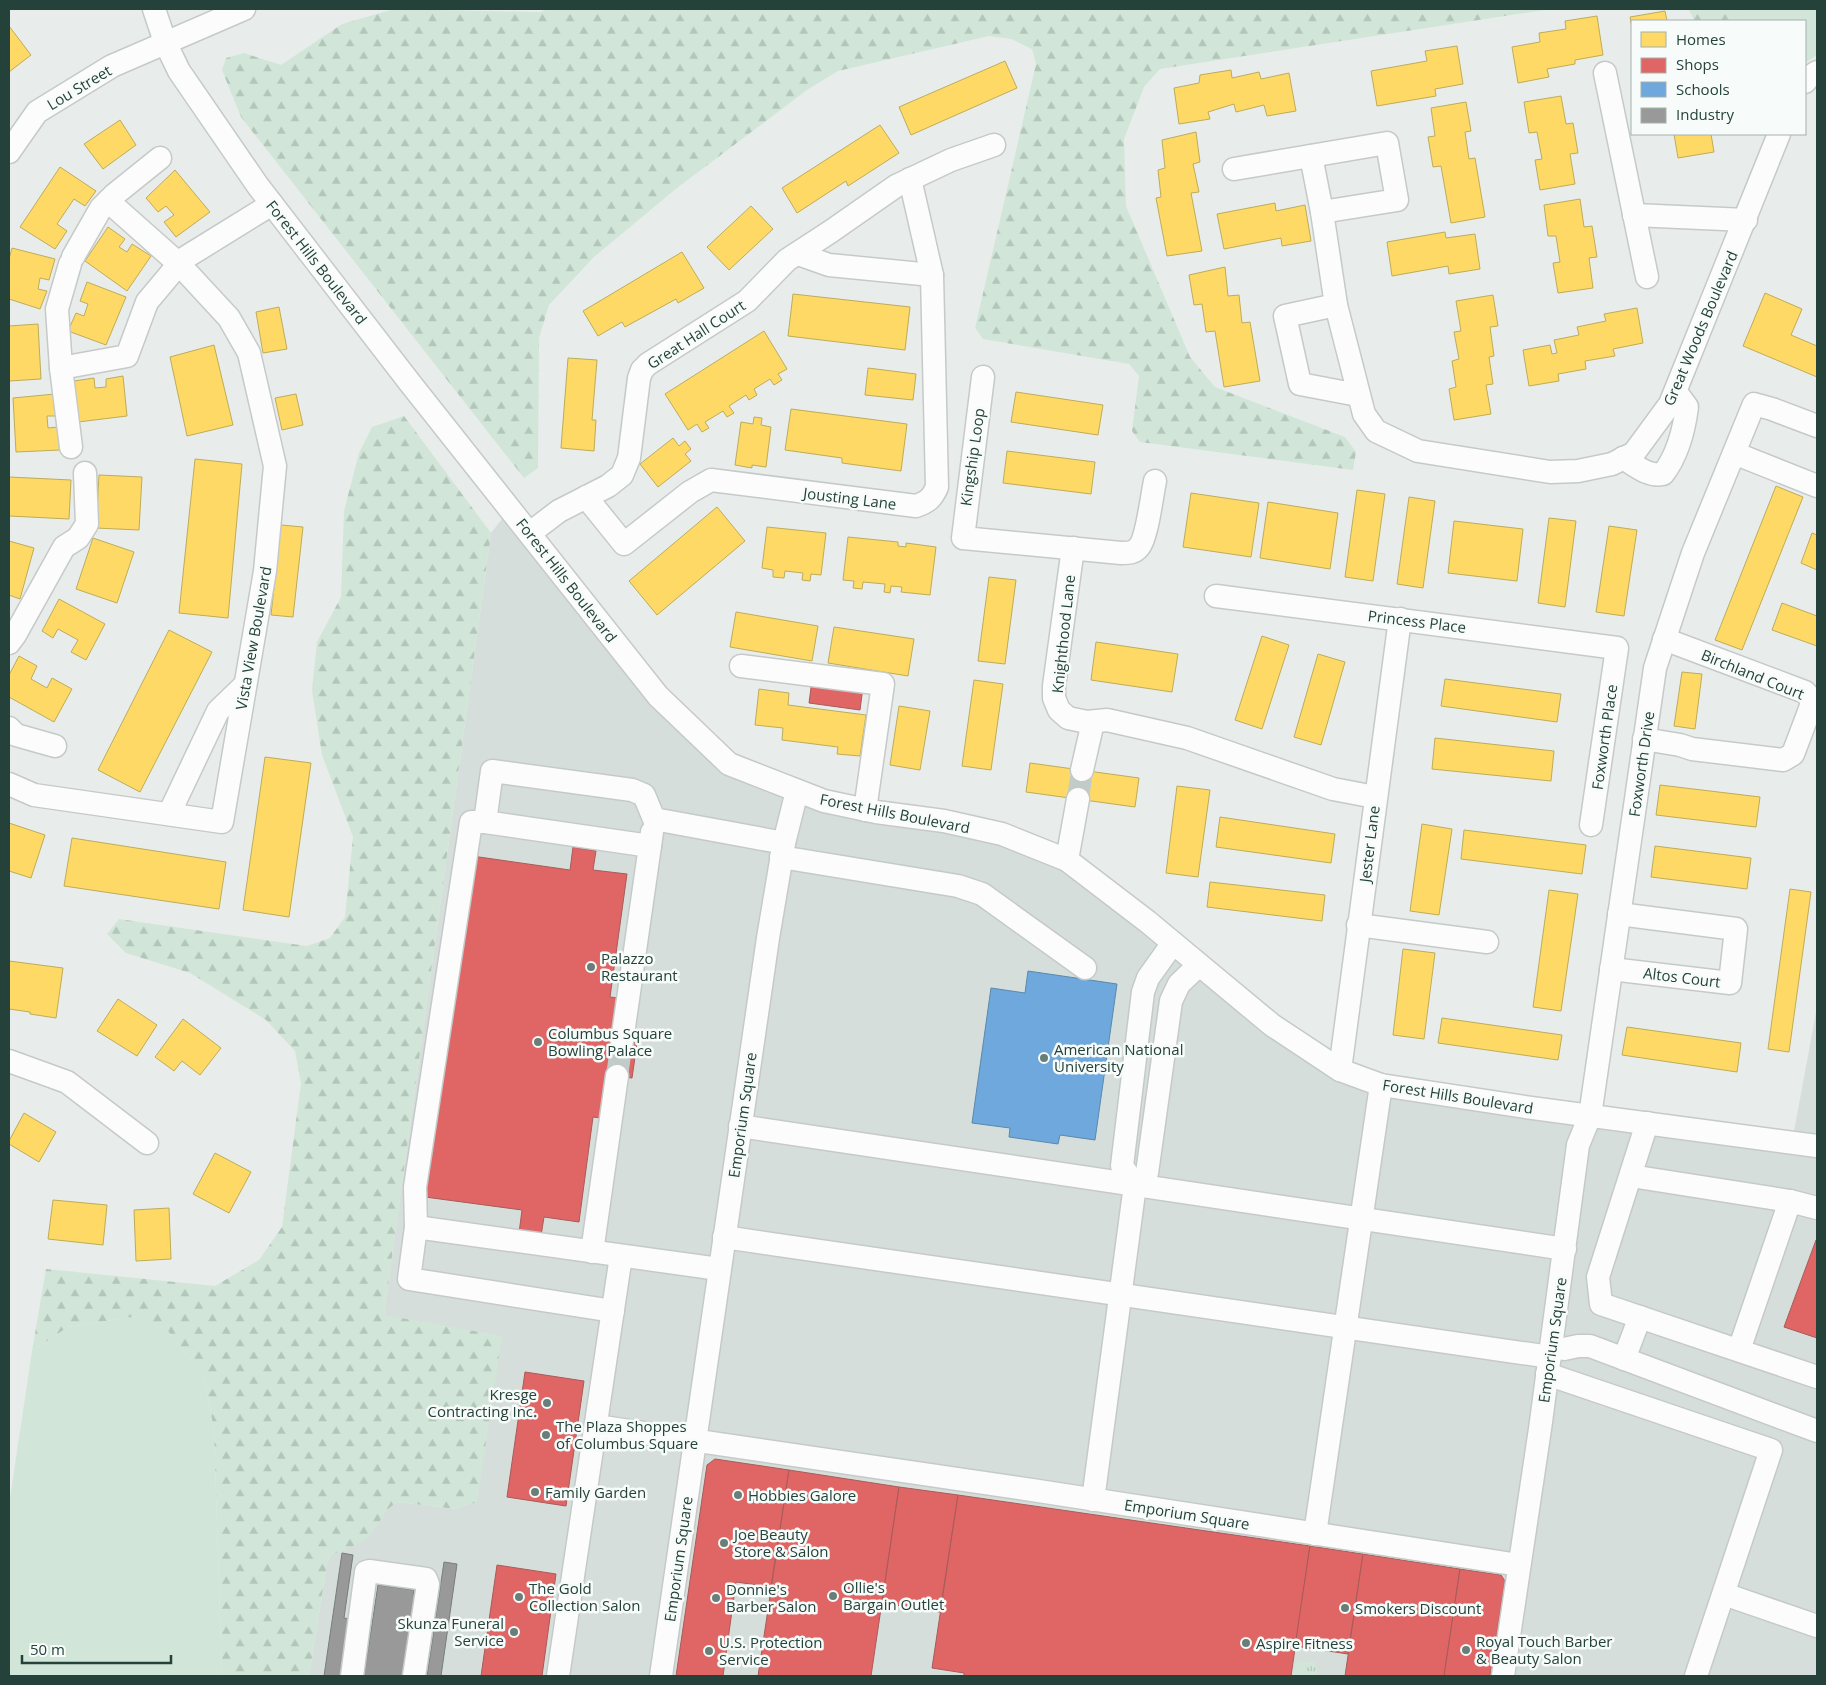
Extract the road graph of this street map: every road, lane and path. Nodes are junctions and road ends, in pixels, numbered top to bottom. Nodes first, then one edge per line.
1 (154, 9) edge
2 (244, 9) edge
3 (165, 42) junction
4 (1817, 72) edge
5 (1605, 73) dead end
6 (1806, 81) edge
7 (1779, 135) edge
8 (994, 145) dead end
9 (9, 152) edge
10 (1311, 156) junction
11 (160, 158) dead end
12 (1234, 169) dead end
13 (910, 179) junction
14 (108, 201) junction
15 (272, 204) junction
16 (1322, 212) junction
17 (1634, 215) junction
18 (1746, 220) junction
19 (798, 254) junction
20 (180, 264) junction
21 (932, 275) junction
22 (1647, 277) dead end
23 (1336, 305) junction
24 (60, 368) junction
25 (983, 377) dead end
26 (1676, 392) junction
27 (1358, 395) junction
28 (1817, 426) edge
29 (71, 447) dead end
30 (1734, 453) junction
31 (1623, 458) junction
32 (85, 473) dead end
33 (1155, 481) dead end
34 (1817, 486) edge
35 (586, 497) junction
36 (530, 533) junction
37 (1073, 548) junction
38 (1216, 596) dead end
39 (1400, 619) junction
40 (1664, 639) junction
41 (9, 643) edge
42 (1617, 648) joint
43 (741, 666) dead end
44 (244, 685) junction
45 (1093, 722) junction
46 (9, 728) edge
47 (1644, 739) junction
48 (55, 746) dead end
49 (1082, 770) tunnel mouth
50 (9, 784) edge
51 (798, 791) junction
52 (1375, 797) junction
53 (1078, 799) tunnel mouth
54 (865, 810) junction
55 (169, 814) junction
56 (654, 819) junction
57 (485, 822) junction
58 (1591, 826) dead end
59 (650, 846) junction
60 (783, 850) junction
61 (1067, 860) junction
62 (1619, 914) junction
63 (1358, 925) junction
64 (1487, 942) dead end
65 (1173, 943) junction
66 (1199, 965) junction
67 (1085, 968) dead end
68 (1611, 968) junction
69 (622, 1041) tunnel mouth
70 (9, 1061) edge
71 (1340, 1070) junction
72 (617, 1076) tunnel mouth
73 (1381, 1085) junction
74 (1590, 1116) junction
75 (1647, 1123) junction
76 (740, 1126) junction
77 (147, 1143) dead end
78 (1817, 1146) edge
79 (1631, 1176) junction
80 (1135, 1185) junction
81 (1790, 1202) junction
82 (1817, 1208) edge
83 (1361, 1219) junction
84 (416, 1227) junction
85 (724, 1237) junction
86 (1565, 1249) junction
87 (592, 1252) junction
88 (621, 1256) junction
89 (719, 1269) junction
90 (1120, 1295) junction
91 (613, 1311) junction
92 (1640, 1317) junction
93 (1346, 1328) junction
94 (1739, 1350) junction
95 (1624, 1359) junction
96 (1550, 1360) junction
97 (1817, 1377) edge
98 (596, 1426) junction
99 (1817, 1431) edge
100 (694, 1441) junction
101 (1093, 1500) junction
102 (1315, 1534) junction
103 (1519, 1565) junction
104 (1724, 1594) junction
105 (1817, 1626) edge
106 (352, 1676) edge
107 (414, 1676) edge
108 (558, 1676) edge
109 (661, 1676) edge
110 (1503, 1676) edge
111 (1696, 1676) edge

1 - 3 street, Forest Hills Boulevard
2 - 3 street, Lou Street
3 - 9 street, Lou Street
3 - 15 street, Forest Hills Boulevard
4 - 6 street
5 - 17 street
7 - 18 street, Great Woods Boulevard
8 - 13 street, Great Hall Court
10 - 12 street
10 - 16 street, Great Woods Boulevard
10 - 16 street
11 - 14 street
13 - 19 street, Great Hall Court
13 - 21 street
14 - 20 street, Vista View Boulevard
14 - 24 street
15 - 20 street
15 - 36 street, Forest Hills Boulevard
16 - 23 street, Great Woods Boulevard
17 - 18 street
17 - 22 street
18 - 26 street, Great Woods Boulevard
19 - 21 street
19 - 35 street, Great Hall Court
20 - 24 street
20 - 44 street, Vista View Boulevard
21 - 35 street, Jousting Lane
23 - 27 street, Great Woods Boulevard
23 - 27 street
24 - 29 street
25 - 37 street, Kingship Loop
26 - 31 street, Great Woods Boulevard
26 - 31 street
27 - 31 street, Great Woods Boulevard
28 - 30 street, Foxworth Drive
30 - 34 street
30 - 40 street, Foxworth Drive
32 - 41 street
33 - 37 street
35 - 36 street, Great Hall Court
36 - 51 street, Forest Hills Boulevard
37 - 45 street, Knighthood Lane
38 - 39 street, Princess Place
39 - 42 street, Princess Place
39 - 52 street, Jester Lane
40 - 47 street, Foxworth Drive
40 - 47 street, Birchland Court
42 - 58 street, Foxworth Place
43 - 54 street
44 - 55 street
44 - 55 street, Vista View Boulevard
45 - 49 street
45 - 52 street, Knighthood Lane
46 - 48 street
47 - 62 street, Foxworth Drive
50 - 55 street, Vista View Boulevard
51 - 54 street, Forest Hills Boulevard
51 - 60 street, Emporium Square
52 - 63 street, Jester Lane
53 - 61 street
54 - 61 street, Forest Hills Boulevard
56 - 57 street
56 - 59 street
56 - 60 street
57 - 59 street
57 - 84 street
59 - 69 street
60 - 67 street
60 - 76 street, Emporium Square
61 - 65 street, Forest Hills Boulevard
62 - 68 street, Foxworth Drive
62 - 68 street, Altos Court
63 - 64 street
63 - 71 street, Jester Lane
65 - 66 street, Forest Hills Boulevard
65 - 80 street
66 - 71 street, Forest Hills Boulevard
66 - 80 street
68 - 74 street, Foxworth Drive
70 - 77 street
71 - 73 street, Forest Hills Boulevard
72 - 87 street
73 - 74 street, Forest Hills Boulevard
73 - 83 street
74 - 75 street, Forest Hills Boulevard
74 - 86 street, Emporium Square
75 - 78 street, Forest Hills Boulevard
75 - 79 street
76 - 80 street
76 - 85 street, Emporium Square
79 - 81 street
79 - 92 street
80 - 83 street
80 - 90 street
81 - 82 street
81 - 94 street
83 - 86 street
83 - 93 street
84 - 87 street
84 - 91 street
85 - 89 street, Emporium Square
85 - 90 street
86 - 96 street, Emporium Square
87 - 88 street
88 - 89 street
88 - 91 street
89 - 100 street, Emporium Square
90 - 93 street
90 - 101 street
91 - 98 street
92 - 94 street
92 - 95 street
93 - 96 street
93 - 102 street
94 - 97 street
95 - 96 street
95 - 99 street
96 - 103 street, Emporium Square
96 - 104 street
98 - 100 street, Emporium Square
98 - 108 street
100 - 101 street, Emporium Square
100 - 109 street, Emporium Square
101 - 102 street, Emporium Square
102 - 103 street, Emporium Square
103 - 110 street, Emporium Square
104 - 105 street
104 - 111 street
106 - 107 street

